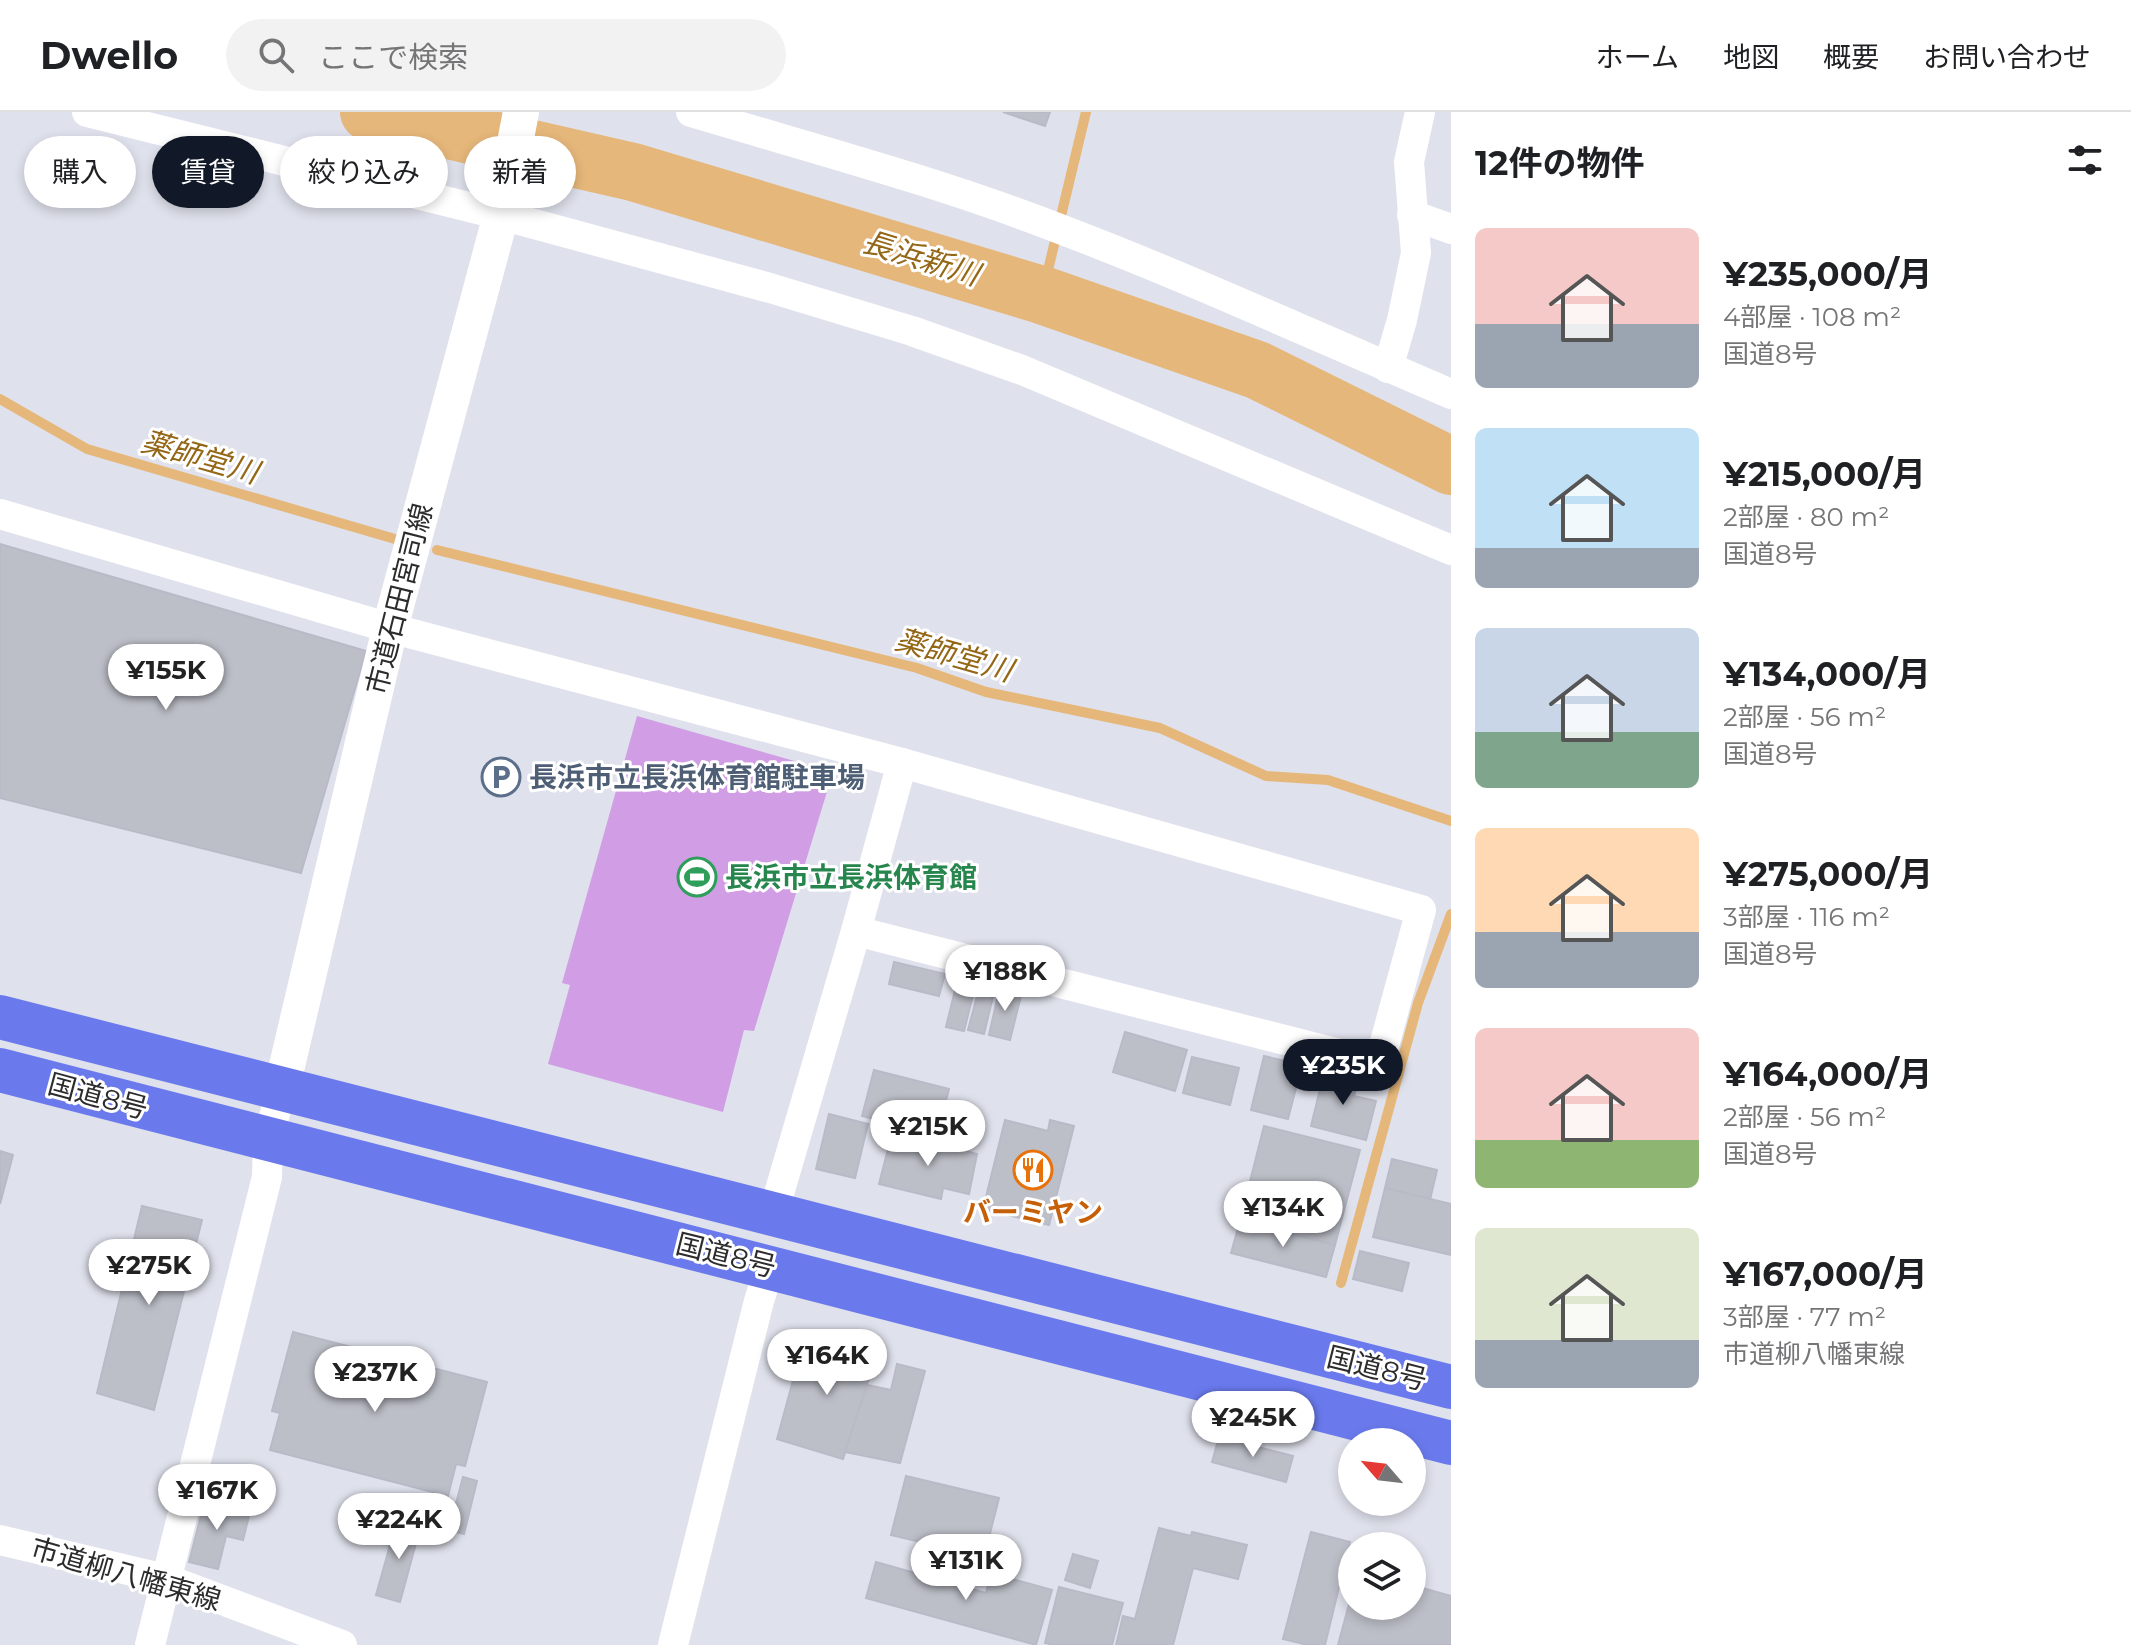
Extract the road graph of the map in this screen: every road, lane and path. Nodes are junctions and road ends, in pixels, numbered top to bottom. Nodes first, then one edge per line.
1 (87, 112) edge
2 (521, 112) edge
3 (691, 112) edge
4 (1420, 112) edge
5 (516, 136) edge
6 (464, 195) edge
7 (501, 208) edge
8 (518, 208) edge
9 (1412, 215) junction
10 (1451, 229) edge
11 (1388, 368) junction
12 (1451, 394) edge
13 (0, 514) edge
14 (1451, 550) edge
15 (390, 628) junction
16 (902, 763) junction
17 (856, 931) junction
18 (0, 1017) edge
19 (0, 1070) edge
20 (282, 1087) junction
21 (268, 1140) junction
22 (773, 1214) junction
23 (770, 1266) junction
24 (1451, 1387) edge
25 (1451, 1443) edge
26 (0, 1540) edge
27 (166, 1579) junction
28 (150, 1645) edge
29 (342, 1645) edge
30 (673, 1645) edge

1 - 6 street
2 - 5 street, 市道石田宮司線
3 - 11 street
4 - 9 street
7 - 15 street, 市道石田宮司線
8 - 14 street
9 - 10 street
9 - 11 street
11 - 12 street
13 - 15 street
15 - 16 street
15 - 20 street, 市道石田宮司線
16 - 17 street
16 - 17 street
17 - 22 street
18 - 20 highway, 国道8号
19 - 21 highway, 国道8号
20 - 21 street
20 - 22 highway, 国道8号
21 - 23 highway, 国道8号
21 - 27 street
22 - 24 highway, 国道8号
23 - 25 highway, 国道8号
23 - 30 street
26 - 27 street, 市道柳八幡東線
27 - 28 street
27 - 29 street, 市道柳八幡東線

